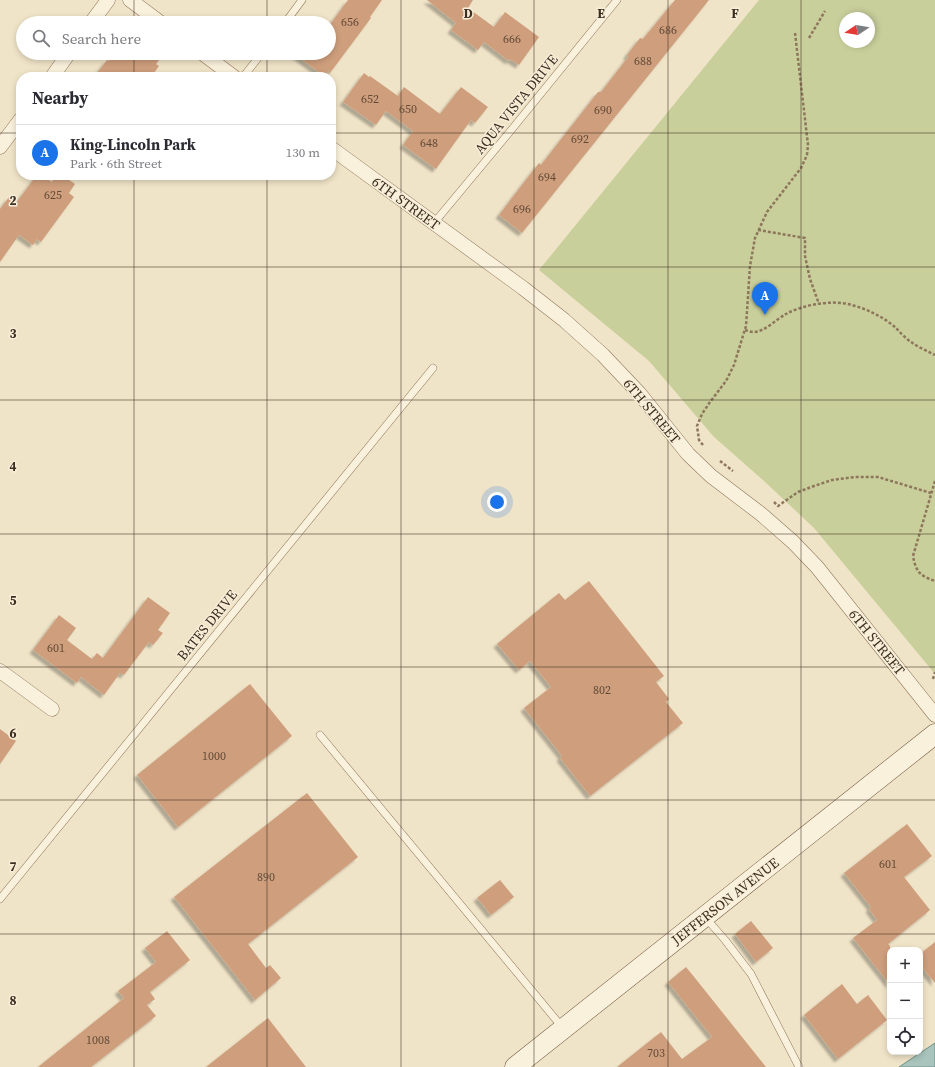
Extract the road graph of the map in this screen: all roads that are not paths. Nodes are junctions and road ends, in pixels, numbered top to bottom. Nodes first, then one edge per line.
1 (108, 0) edge
2 (130, 0) edge
3 (302, 0) edge
4 (617, 0) edge
5 (96, 16) edge
6 (152, 16) edge
7 (290, 16) edge
8 (64, 60) edge
9 (211, 60) edge
10 (257, 60) edge
11 (56, 72) edge
12 (227, 72) edge
13 (248, 72) edge
14 (16, 126) edge
15 (0, 147) edge
16 (336, 152) edge
17 (434, 223) junction
18 (433, 368) dead end
19 (0, 671) edge
20 (52, 709) dead end
21 (935, 715) edge
22 (935, 734) edge
23 (320, 735) dead end
24 (0, 898) edge
25 (705, 917) junction
26 (564, 1029) junction
27 (515, 1067) edge
28 (799, 1067) edge

1 - 5 street
2 - 6 street
3 - 7 lane
4 - 17 lane, AQUA VISTA DRIVE
8 - 11 street
9 - 12 street
10 - 13 lane
14 - 15 street
16 - 17 street, 6TH STREET
17 - 21 street, 6TH STREET
18 - 24 lane, BATES DRIVE
19 - 20 street
22 - 25 street, JEFFERSON AVENUE
23 - 26 lane
25 - 26 street, JEFFERSON AVENUE
25 - 28 lane
26 - 27 street, JEFFERSON AVENUE

